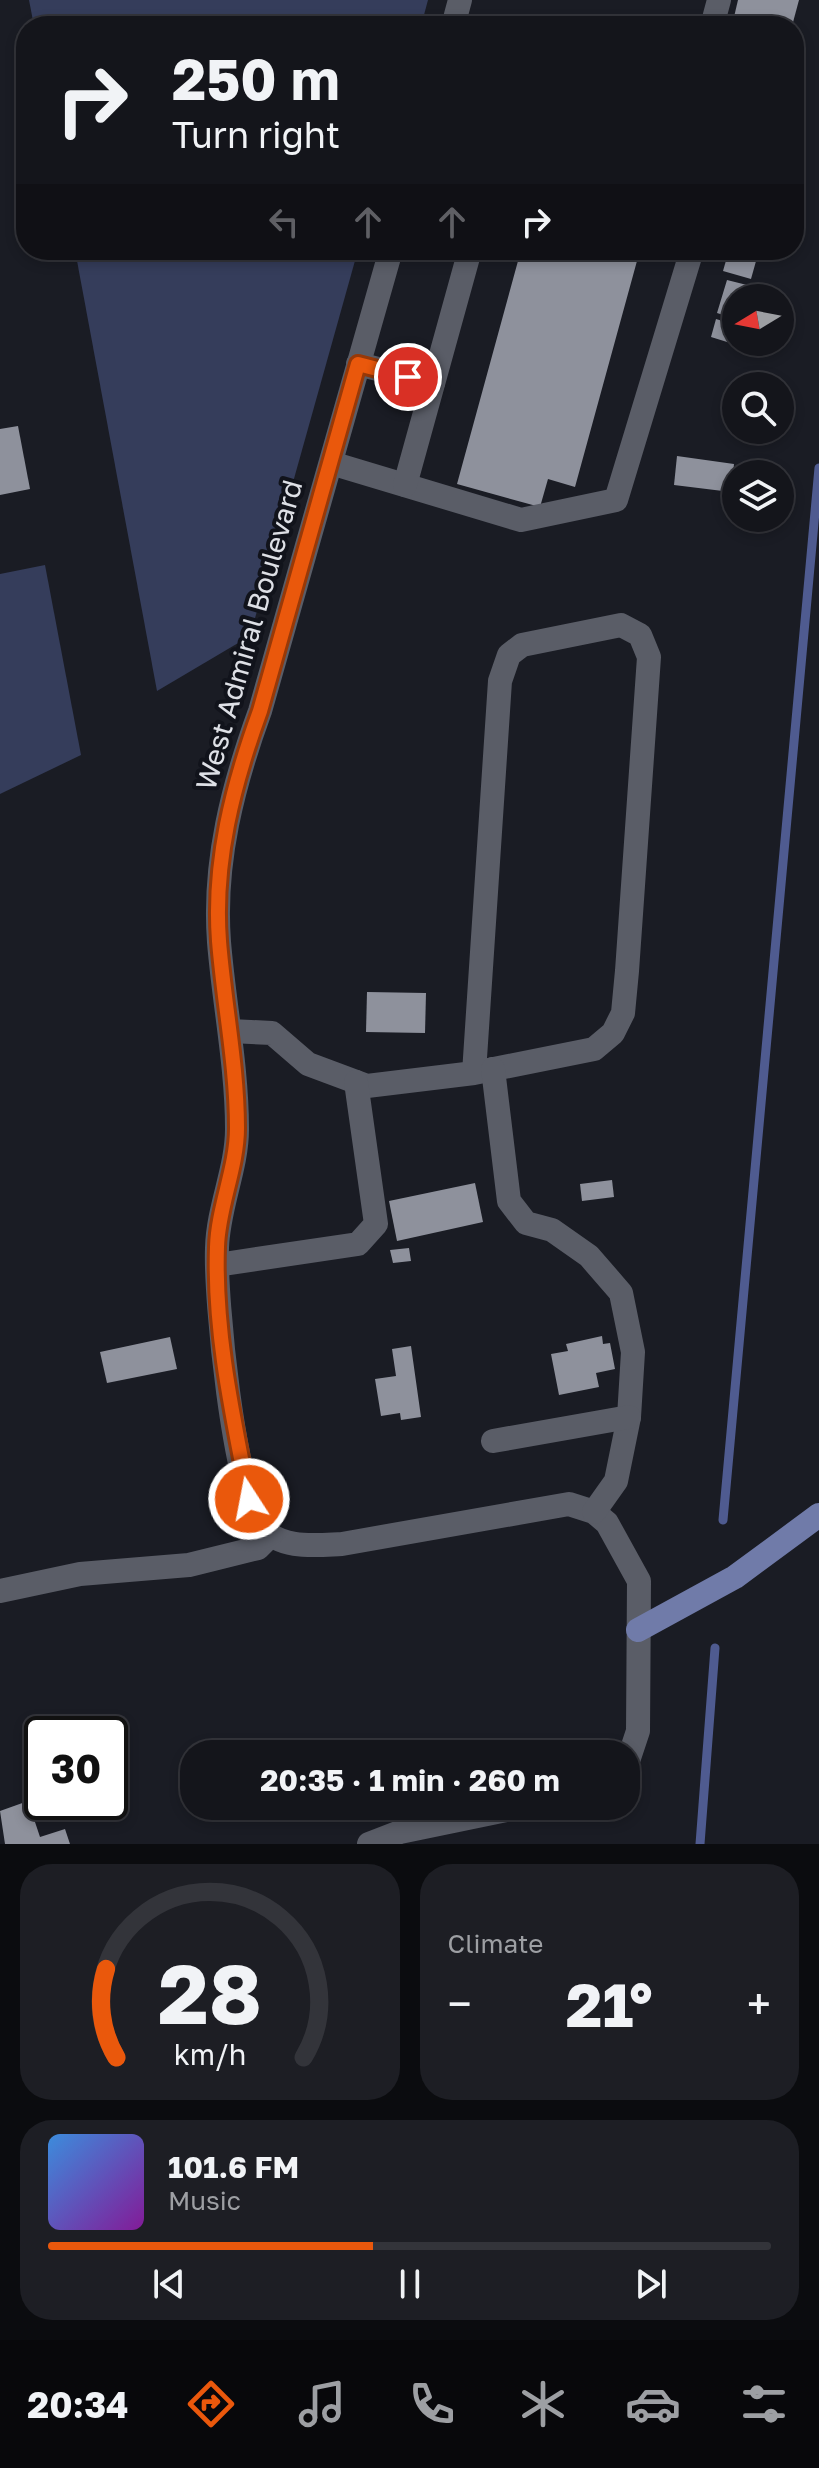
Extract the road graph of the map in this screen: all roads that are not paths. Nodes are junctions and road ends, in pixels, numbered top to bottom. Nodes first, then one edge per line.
1 (388, 260) edge
2 (467, 260) edge
3 (689, 260) edge
4 (358, 364) junction
5 (433, 383) junction
6 (331, 463) junction
7 (405, 485) junction
8 (231, 1031) junction
9 (483, 1071) junction
10 (356, 1082) junction
11 (217, 1265) junction
12 (629, 1417) junction
13 (493, 1441) dead end
14 (594, 1512) junction
15 (819, 1515) edge
16 (271, 1535) junction
17 (0, 1591) edge
18 (638, 1630) junction
19 (635, 1740) edge
20 (458, 1820) edge
21 (369, 1844) edge

1 - 4 street, West Admiral Boulevard
2 - 5 street
3 - 7 street
4 - 5 street
4 - 6 street, West Admiral Boulevard
5 - 7 street
6 - 7 street
6 - 8 street, West Admiral Boulevard
8 - 10 street
8 - 11 street, West Admiral Boulevard
9 - 9 street
9 - 10 street
9 - 12 street
10 - 11 street
11 - 16 street, West Admiral Boulevard
12 - 13 street
12 - 14 street
14 - 16 street
14 - 18 street
15 - 18 main road
16 - 17 street
18 - 19 street
20 - 21 street

